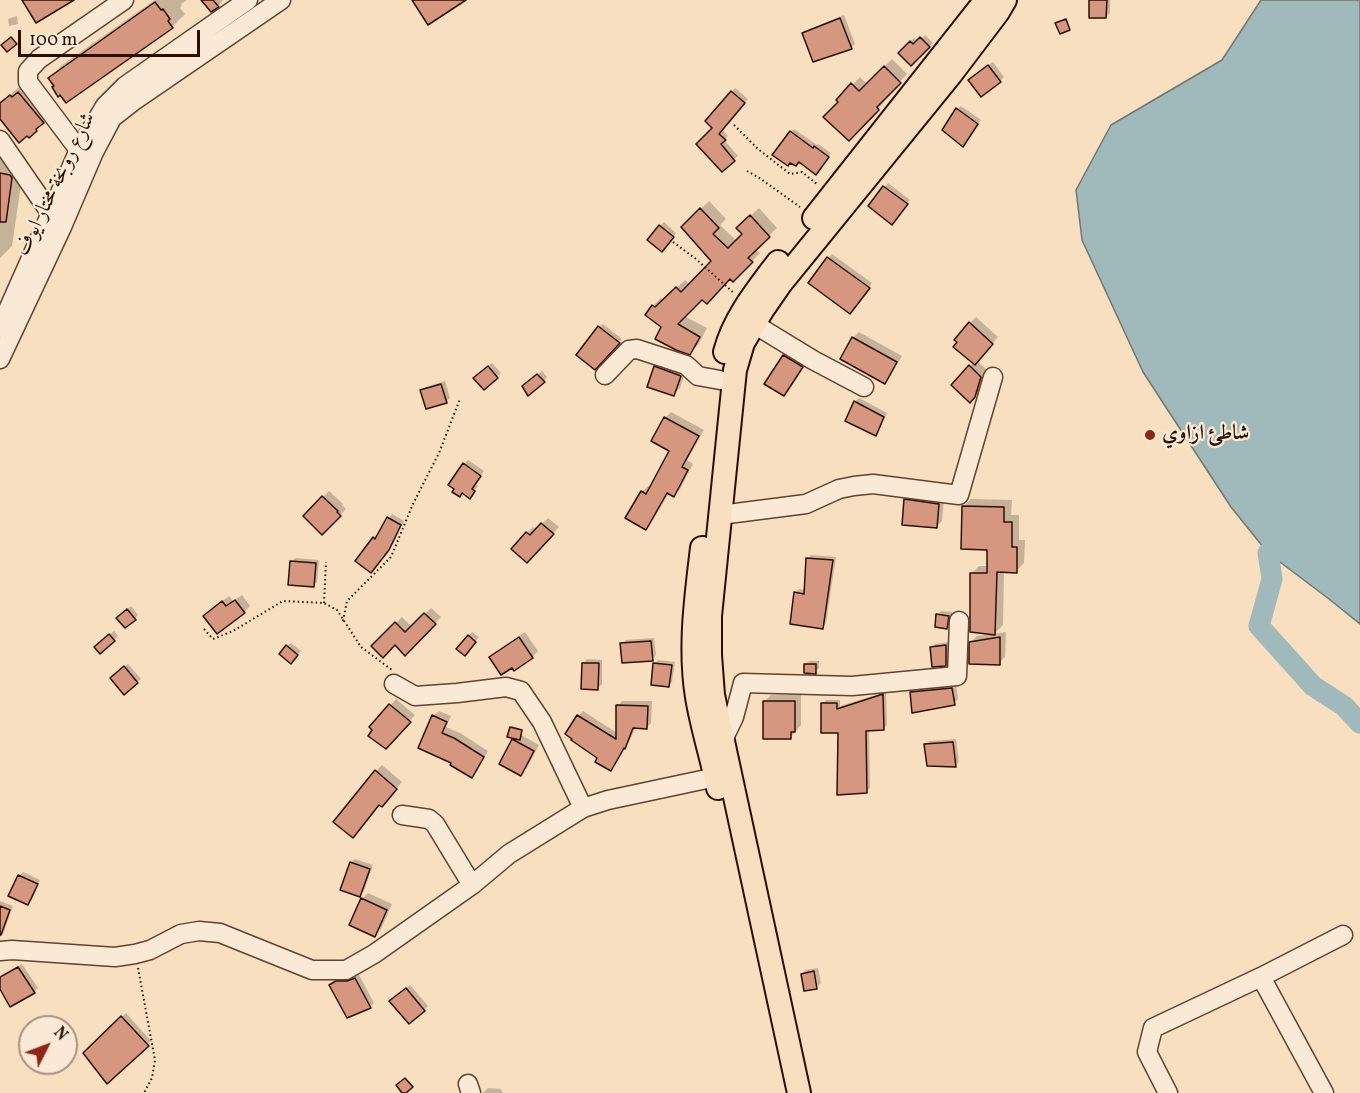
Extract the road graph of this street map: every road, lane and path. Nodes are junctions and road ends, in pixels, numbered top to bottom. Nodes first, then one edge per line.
1 (124, 0) edge
2 (281, 0) edge
3 (986, 0) edge
4 (1005, 0) edge
5 (244, 1) edge
6 (734, 125) dead end
7 (0, 140) edge
8 (79, 150) junction
9 (747, 171) dead end
10 (831, 196) junction
11 (51, 214) junction
12 (814, 218) junction
13 (673, 242) dead end
14 (750, 315) junction
15 (0, 328) edge
16 (0, 359) edge
17 (606, 375) dead end
18 (993, 377) dead end
19 (720, 380) junction
20 (864, 387) dead end
21 (460, 399) dead end
22 (720, 515) junction
23 (326, 562) dead end
24 (324, 603) junction
25 (343, 621) junction
26 (959, 621) dead end
27 (204, 629) dead end
28 (394, 684) joint
29 (723, 740) junction
30 (716, 777) junction
31 (584, 808) junction
32 (402, 815) dead end
33 (472, 885) junction
34 (1343, 935) dead end
35 (0, 951) edge
36 (135, 954) junction
37 (1261, 977) junction
38 (144, 1093) edge
39 (784, 1093) edge
40 (799, 1093) edge
41 (1168, 1093) edge
42 (1324, 1093) edge

1 - 8 street
2 - 16 street, شارع روبخة مختار ايوف
3 - 10 main road
4 - 14 main road
5 - 8 street, شارع روبخة مختار ايوف
6 - 10 path
7 - 11 street
8 - 11 street, شارع روبخة مختار ايوف
9 - 12 path
10 - 12 main road
11 - 15 street, شارع روبخة مختار ايوف
12 - 14 main road
13 - 14 path
14 - 19 main road
14 - 20 street
14 - 22 main road
17 - 19 street
18 - 22 street
19 - 30 main road
21 - 25 path
22 - 29 main road
23 - 24 path
24 - 25 path
24 - 27 path
25 - 28 path
26 - 29 street
28 - 31 street
29 - 40 main road
30 - 31 street
30 - 39 main road
31 - 33 street
32 - 33 street
33 - 36 street
34 - 37 street
35 - 36 street
36 - 38 path
37 - 41 street
37 - 42 street

